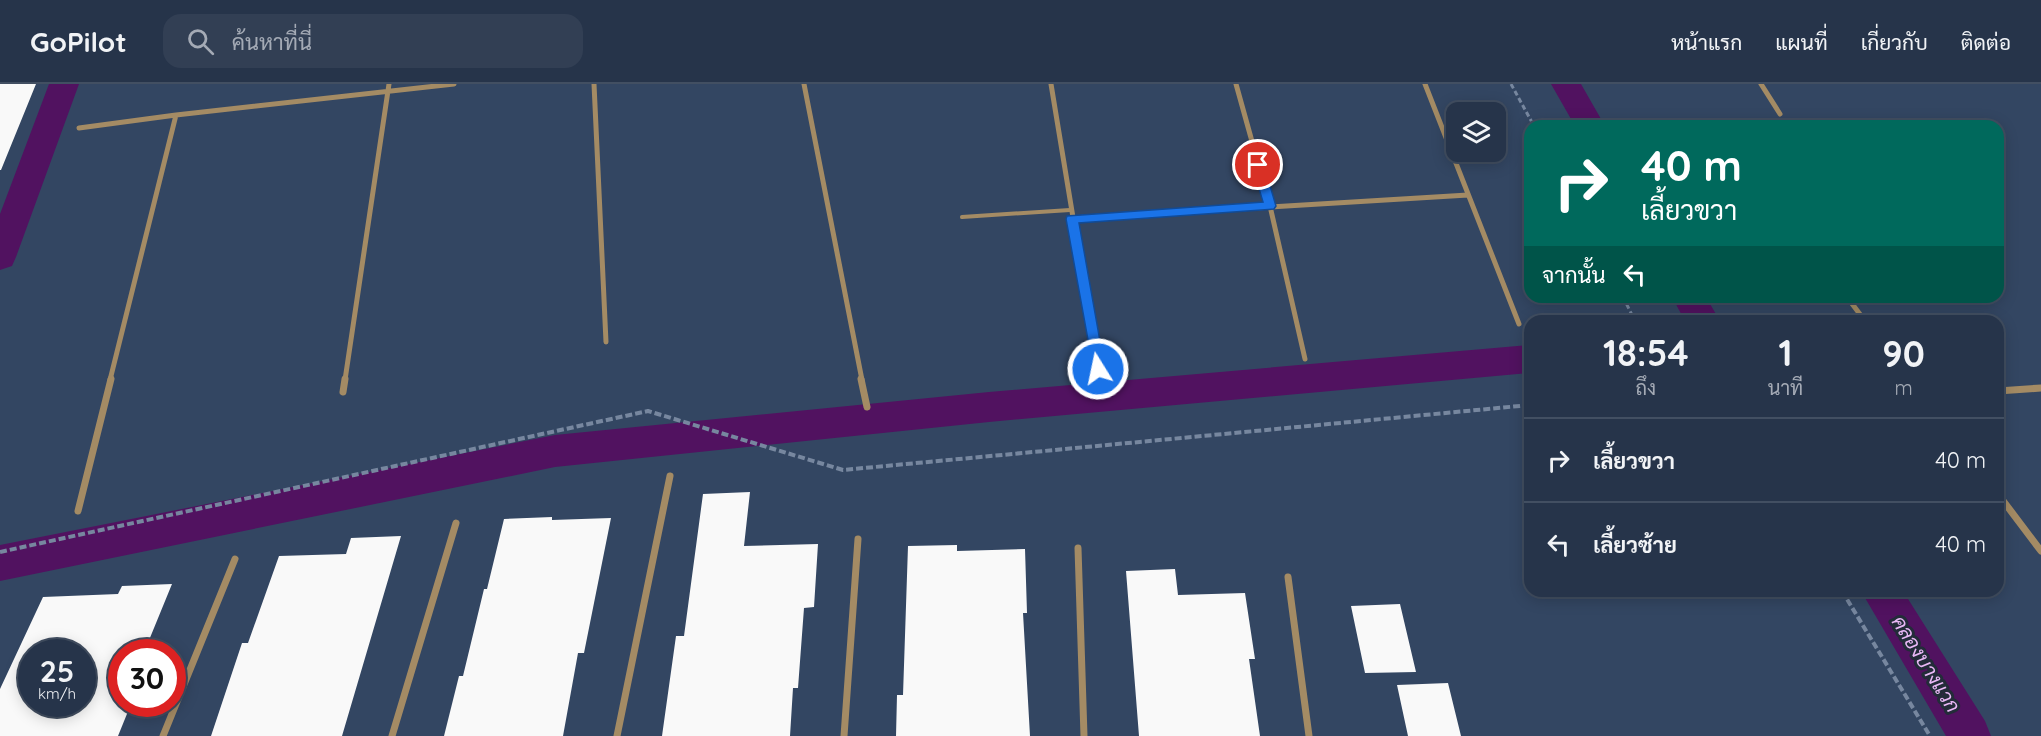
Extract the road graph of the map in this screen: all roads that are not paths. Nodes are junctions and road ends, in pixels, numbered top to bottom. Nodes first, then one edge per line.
1 (454, 84) edge
2 (594, 84) edge
3 (804, 84) edge
4 (1051, 84) edge
5 (1236, 84) edge
6 (1425, 84) edge
7 (1761, 84) edge
8 (388, 87) edge
9 (1780, 114) dead end
10 (176, 115) junction
11 (79, 128) dead end
12 (1468, 195) junction
13 (1270, 206) junction
14 (1070, 210) junction
15 (962, 217) dead end
16 (1072, 219) junction
17 (1519, 324) dead end
18 (606, 342) dead end
19 (1305, 359) dead end
20 (1098, 369) dead end
21 (2041, 388) edge
22 (2004, 391) edge
23 (343, 392) dead end
24 (867, 407) dead end
25 (670, 476) dead end
26 (2004, 502) edge
27 (78, 511) dead end
28 (456, 523) dead end
29 (858, 539) dead end
30 (1078, 548) dead end
31 (2041, 550) edge
32 (235, 559) dead end
33 (1288, 577) dead end
34 (163, 736) edge
35 (392, 736) edge
36 (617, 736) edge
37 (844, 736) edge
38 (1084, 736) edge
39 (1310, 736) edge

1 - 8 street
2 - 18 street
3 - 24 street
4 - 14 street
5 - 13 street
6 - 12 street
7 - 9 street
8 - 10 street
8 - 23 street
10 - 11 street
10 - 27 street
12 - 13 street
12 - 17 street
13 - 16 street
13 - 19 street
14 - 15 lane
14 - 16 street
16 - 20 street
21 - 22 street
25 - 36 street
26 - 31 street
28 - 35 street
29 - 37 street
30 - 38 street
32 - 34 street
33 - 39 street

